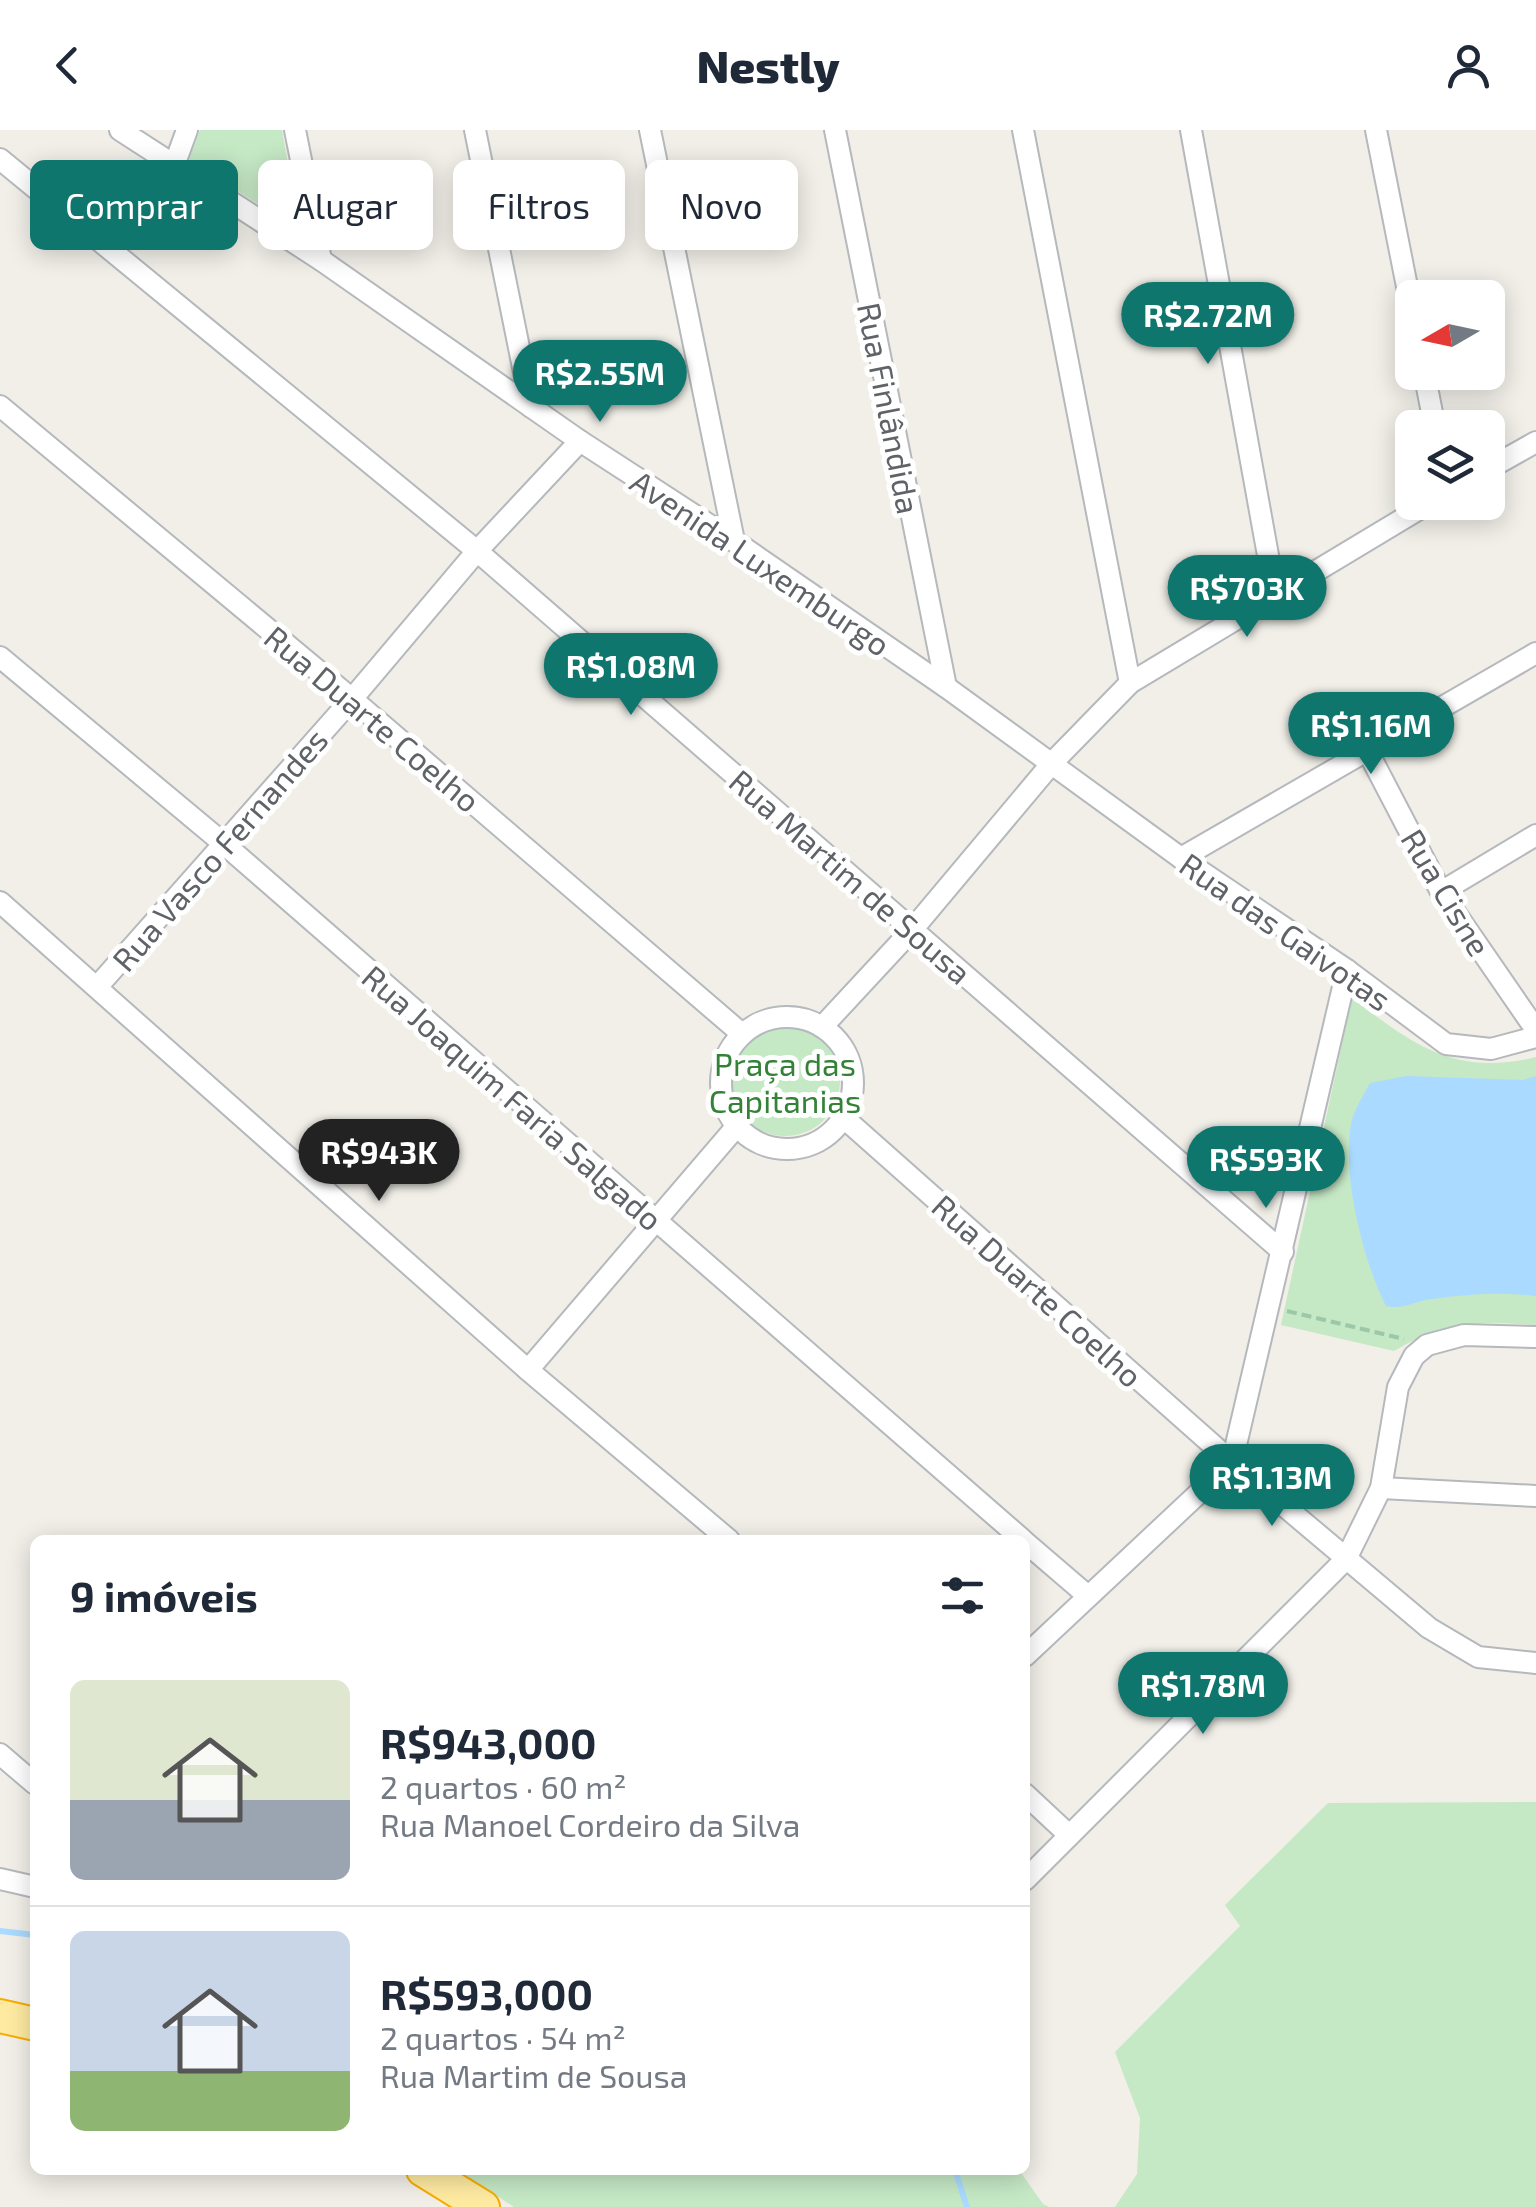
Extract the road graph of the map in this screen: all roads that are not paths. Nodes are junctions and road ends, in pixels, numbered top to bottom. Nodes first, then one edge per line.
1 (120, 130) edge
2 (187, 130) edge
3 (295, 130) edge
4 (475, 130) edge
5 (650, 130) edge
6 (835, 130) edge
7 (1023, 130) edge
8 (1191, 130) edge
9 (1376, 130) edge
10 (0, 160) edge
11 (170, 160) edge
12 (176, 160) edge
13 (238, 205) edge
14 (322, 260) junction
15 (1406, 280) edge
16 (0, 406) edge
17 (531, 407) junction
18 (580, 442) junction
19 (1536, 442) edge
20 (1505, 460) edge
21 (1400, 520) edge
22 (734, 540) junction
23 (477, 551) junction
24 (1275, 594) junction
25 (1536, 652) edge
26 (0, 657) edge
27 (1130, 683) junction
28 (946, 687) junction
29 (352, 699) junction
30 (1367, 750) junction
31 (1052, 763) junction
32 (1536, 835) edge
33 (224, 843) junction
34 (1181, 858) junction
35 (1441, 892) junction
36 (0, 902) edge
37 (912, 930) junction
38 (1347, 970) junction
39 (97, 987) junction
40 (822, 1027) junction
41 (1536, 1033) edge
42 (742, 1034) junction
43 (844, 1118) junction
44 (736, 1127) junction
45 (656, 1223) junction
46 (1282, 1252) junction
47 (1536, 1337) edge
48 (528, 1370) junction
49 (1232, 1462) junction
50 (1381, 1488) junction
51 (1536, 1496) edge
52 (723, 1535) edge
53 (1017, 1535) edge
54 (1030, 1546) edge
55 (1346, 1559) junction
56 (1088, 1596) junction
57 (1030, 1651) edge
58 (1536, 1664) edge
59 (0, 1754) edge
60 (30, 1780) edge
61 (1030, 1799) edge
62 (1069, 1834) junction
63 (1030, 1875) edge
64 (0, 1879) edge
65 (30, 1886) edge
66 (0, 2016) edge
67 (30, 2023) edge
68 (430, 2175) edge
69 (483, 2207) edge

1 - 11 street, Avenida Luxemburgo
2 - 12 street
3 - 14 street
4 - 17 street
5 - 22 street
6 - 28 street, Rua Finlândida
7 - 27 street
8 - 24 street
9 - 15 street
10 - 23 street, Rua Martim de Sousa
13 - 14 street, Avenida Luxemburgo
14 - 17 street, Avenida Luxemburgo
16 - 29 street, Rua Duarte Coelho
17 - 18 street, Avenida Luxemburgo
18 - 22 street, Avenida Luxemburgo
18 - 23 street, Rua Vasco Fernandes
19 - 20 street
21 - 24 street
22 - 28 street, Avenida Luxemburgo
23 - 29 street, Rua Vasco Fernandes
23 - 37 street, Rua Martim de Sousa
24 - 27 street
25 - 30 street
26 - 33 street, Rua Joaquim Faria Salgado
27 - 31 street
28 - 31 street, Avenida Luxemburgo
29 - 33 street, Rua Vasco Fernandes
29 - 42 street, Rua Duarte Coelho
30 - 34 street
30 - 35 street, Rua Cisne
31 - 34 street, Rua das Gaivotas
31 - 37 street
32 - 35 street
33 - 39 street, Rua Vasco Fernandes
33 - 45 street, Rua Joaquim Faria Salgado
34 - 38 street, Rua das Gaivotas
35 - 41 street, Rua Cisne
36 - 39 street
37 - 40 street
37 - 46 street, Rua Martim de Sousa
38 - 41 street, Rua das Gaivotas
38 - 46 street
39 - 48 street
40 - 42 street
40 - 43 street
42 - 44 street
43 - 44 street
43 - 49 street, Rua Duarte Coelho
44 - 45 street
45 - 48 street
45 - 53 street, Rua Joaquim Faria Salgado
46 - 49 street
47 - 50 street
48 - 52 street
49 - 55 street, Rua Duarte Coelho
49 - 56 street
50 - 51 street
50 - 55 street
54 - 56 street, Rua Joaquim Faria Salgado
55 - 58 street, Rua Duarte Coelho
55 - 62 street
56 - 57 street
59 - 60 street
61 - 62 street
62 - 63 street
64 - 65 street
66 - 67 highway
68 - 69 highway

